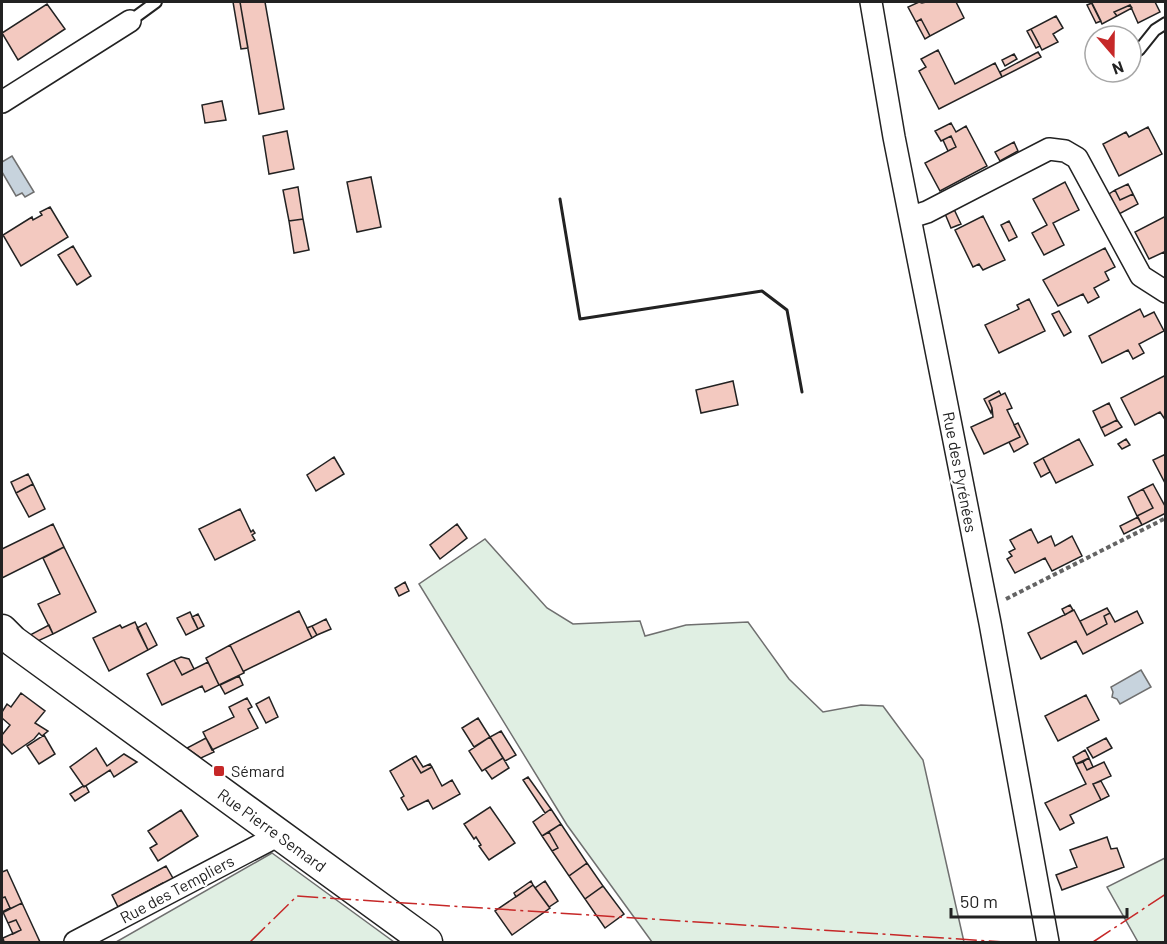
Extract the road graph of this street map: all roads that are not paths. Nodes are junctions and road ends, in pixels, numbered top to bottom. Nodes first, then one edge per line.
1 (156, 2) edge
2 (871, 2) edge
3 (130, 21) joint
4 (1166, 23) edge
5 (1143, 45) edge
6 (2, 102) edge
7 (910, 218) junction
8 (1166, 292) edge
9 (2, 630) edge
10 (279, 835) junction
11 (75, 942) edge
12 (427, 942) edge
13 (1048, 942) edge

1 - 3 lane
2 - 7 street, Rue des Pyrénées
3 - 6 street
4 - 5 lane
7 - 8 street
7 - 13 street, Rue des Pyrénées
9 - 10 main road, Rue Pierre Semard
10 - 11 street, Rue des Templiers
10 - 12 main road, Rue Pierre Semard

